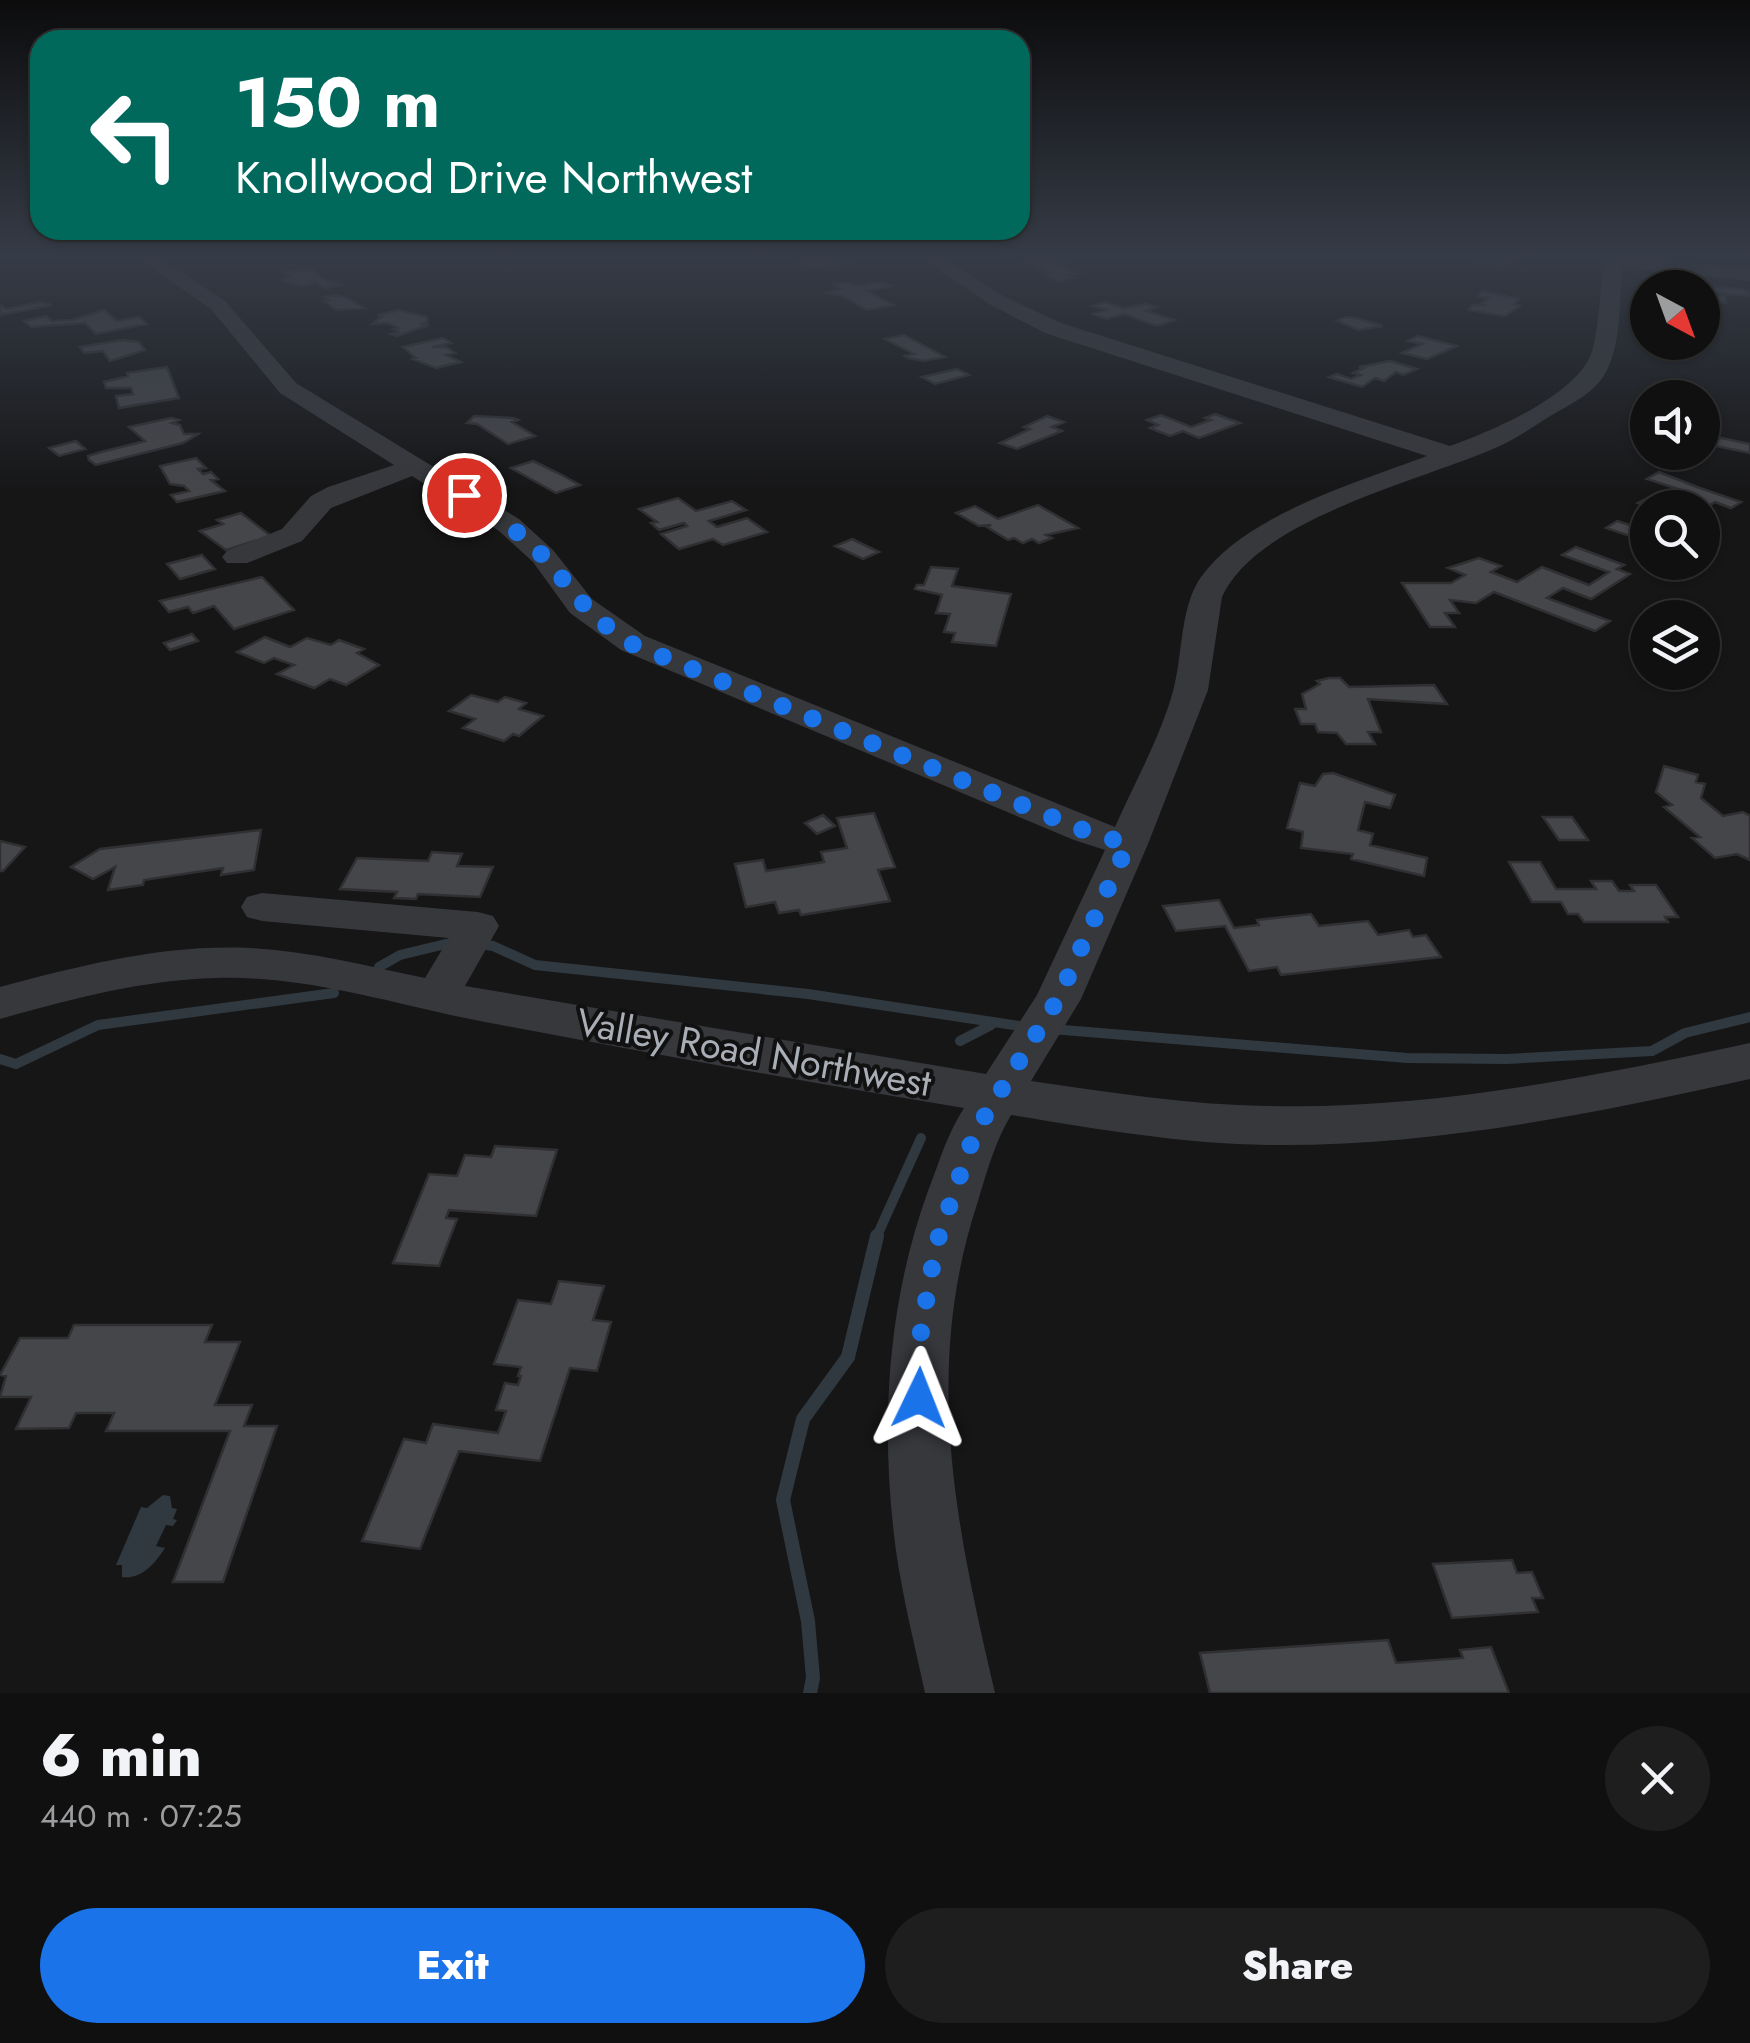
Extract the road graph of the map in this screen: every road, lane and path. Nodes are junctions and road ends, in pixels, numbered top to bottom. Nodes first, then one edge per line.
1 (246, 335) edge
2 (1074, 335) edge
3 (1606, 335) edge
4 (1454, 456) junction
5 (415, 466) junction
6 (236, 558) dead end
7 (1128, 844) junction
8 (262, 907) dead end
9 (436, 997) junction
10 (0, 1003) edge
11 (1750, 1061) edge
12 (1011, 1075) junction
13 (960, 1693) edge

1 - 5 street
2 - 4 street
3 - 4 street
4 - 7 street
5 - 6 street
5 - 7 street
7 - 12 street
8 - 9 street
9 - 10 street, Valley Road Northwest
9 - 12 street, Valley Road Northwest
11 - 12 street, Valley Road Northwest
12 - 13 street

